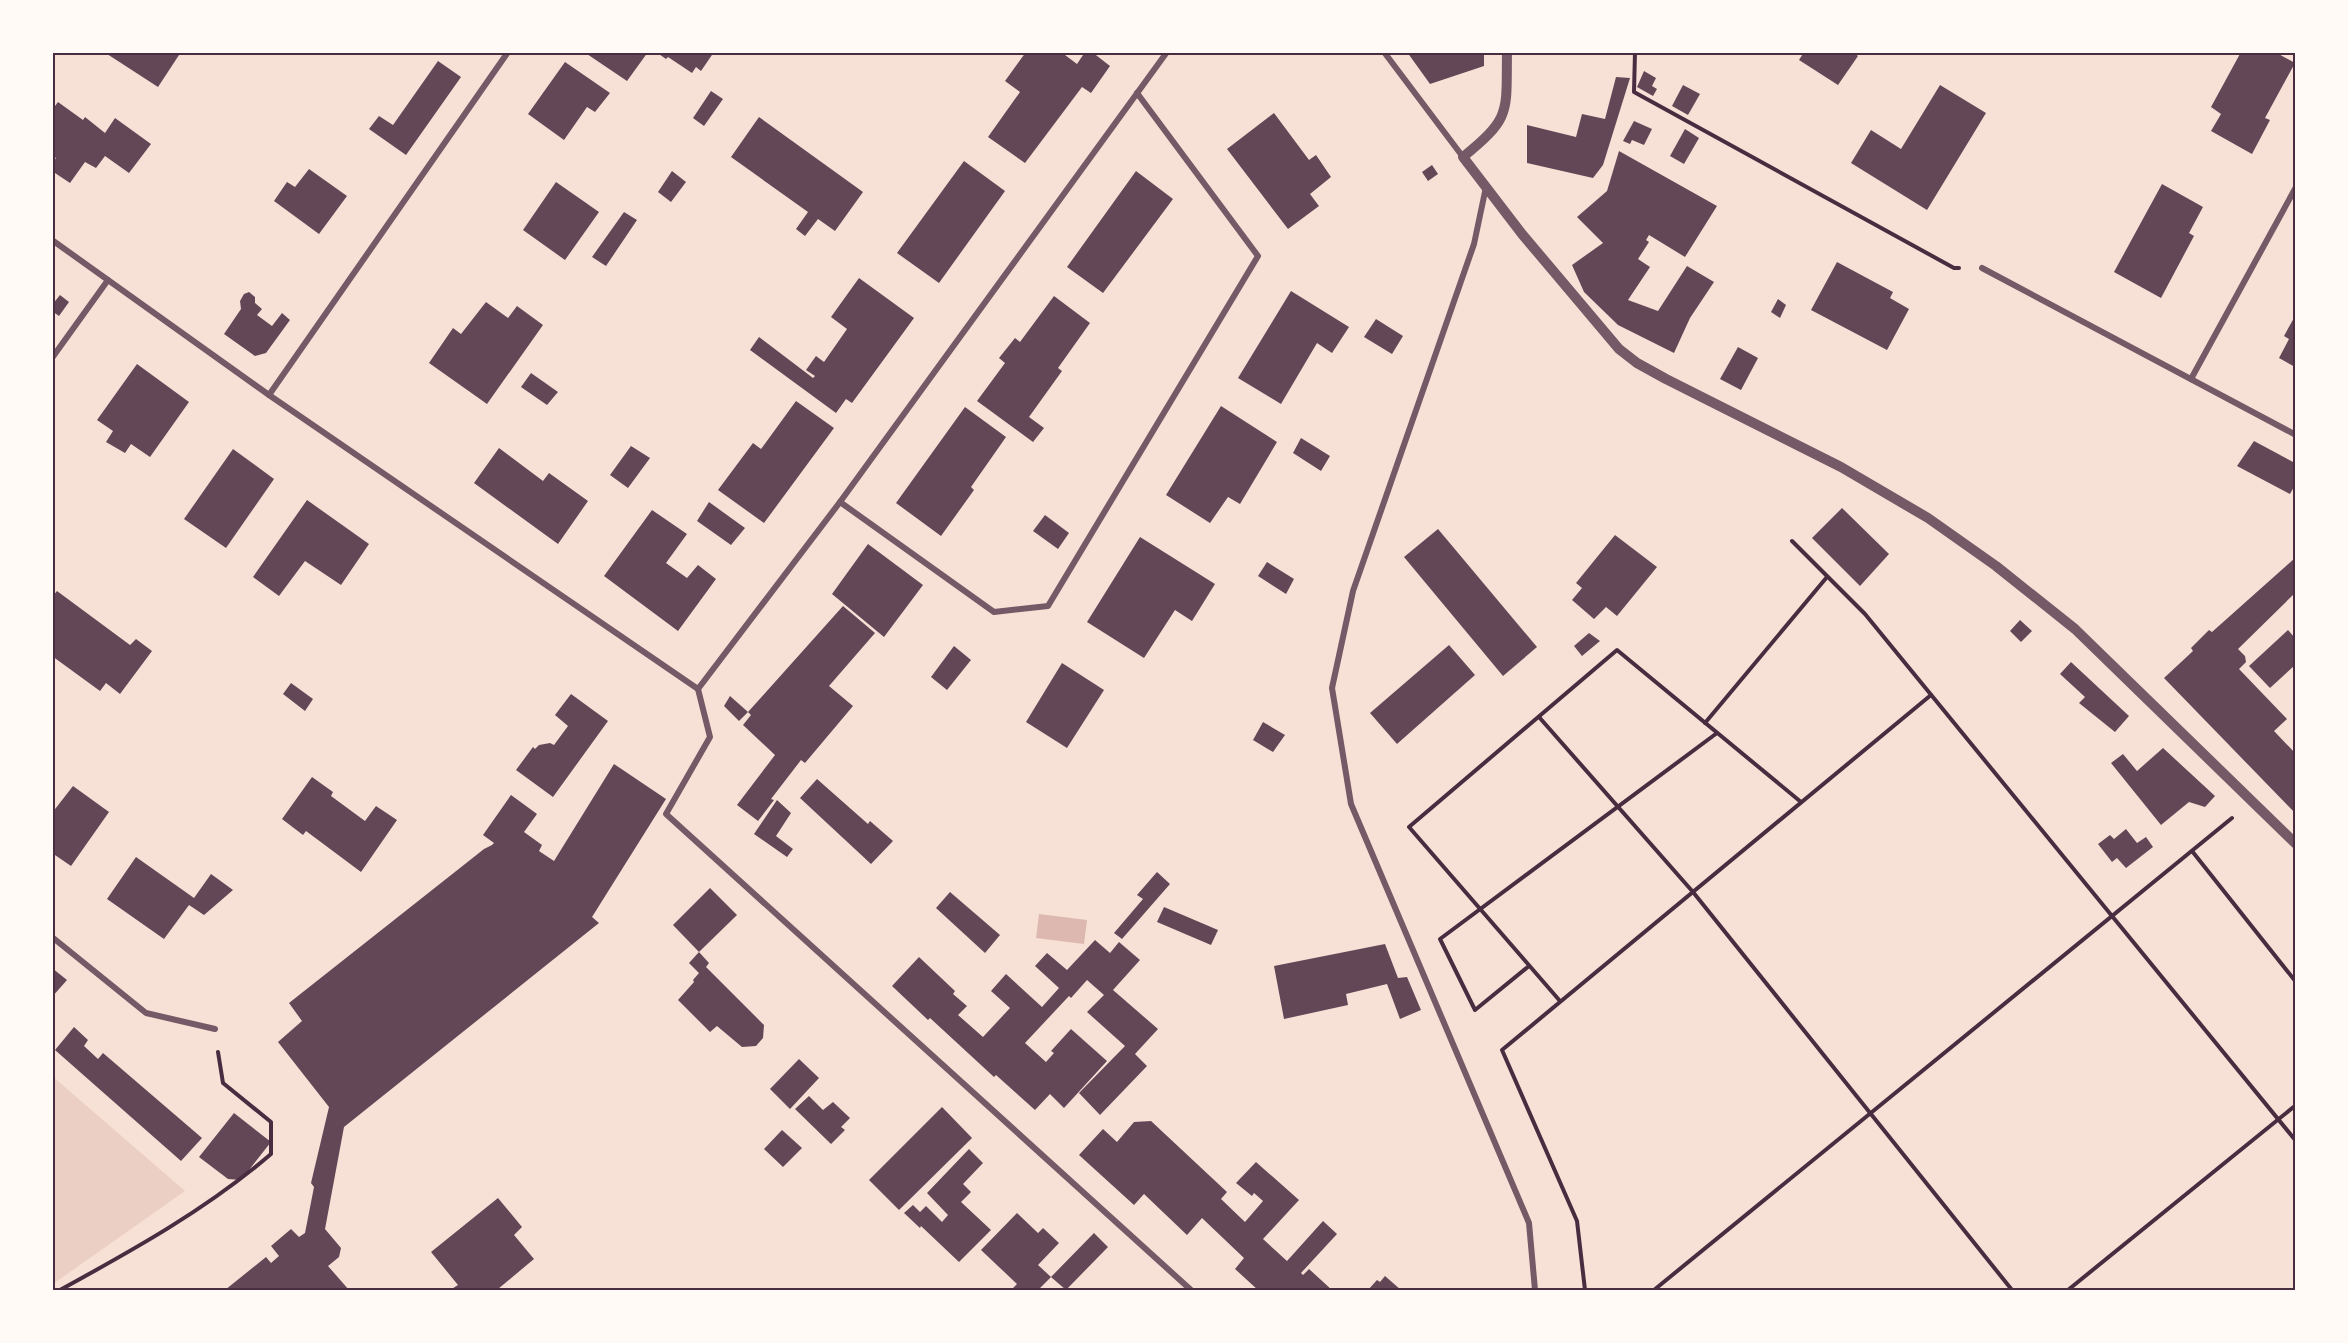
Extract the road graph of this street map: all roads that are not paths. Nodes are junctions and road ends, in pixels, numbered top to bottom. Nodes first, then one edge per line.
1 (508, 52) edge
2 (1167, 52) edge
3 (1384, 52) edge
4 (1507, 52) edge
5 (1137, 93) junction
6 (1463, 157) junction
7 (1486, 186) junction
8 (2295, 187) edge
9 (52, 240) edge
10 (1982, 268) road end
11 (108, 280) junction
12 (52, 358) edge
13 (2191, 379) junction
14 (269, 395) junction
15 (2295, 435) edge
16 (840, 502) junction
17 (698, 689) junction
18 (2295, 844) edge
19 (52, 937) edge
20 (214, 1029) road end
21 (1191, 1290) edge
22 (1535, 1290) edge

1 - 14 street
2 - 5 street
3 - 6 street
4 - 6 street
5 - 16 street
5 - 16 street
6 - 7 street
7 - 18 street
7 - 22 street
8 - 13 street
9 - 11 street
10 - 13 street
11 - 12 street
11 - 14 street
13 - 15 street
14 - 17 street
16 - 17 street
17 - 21 street
19 - 20 street

